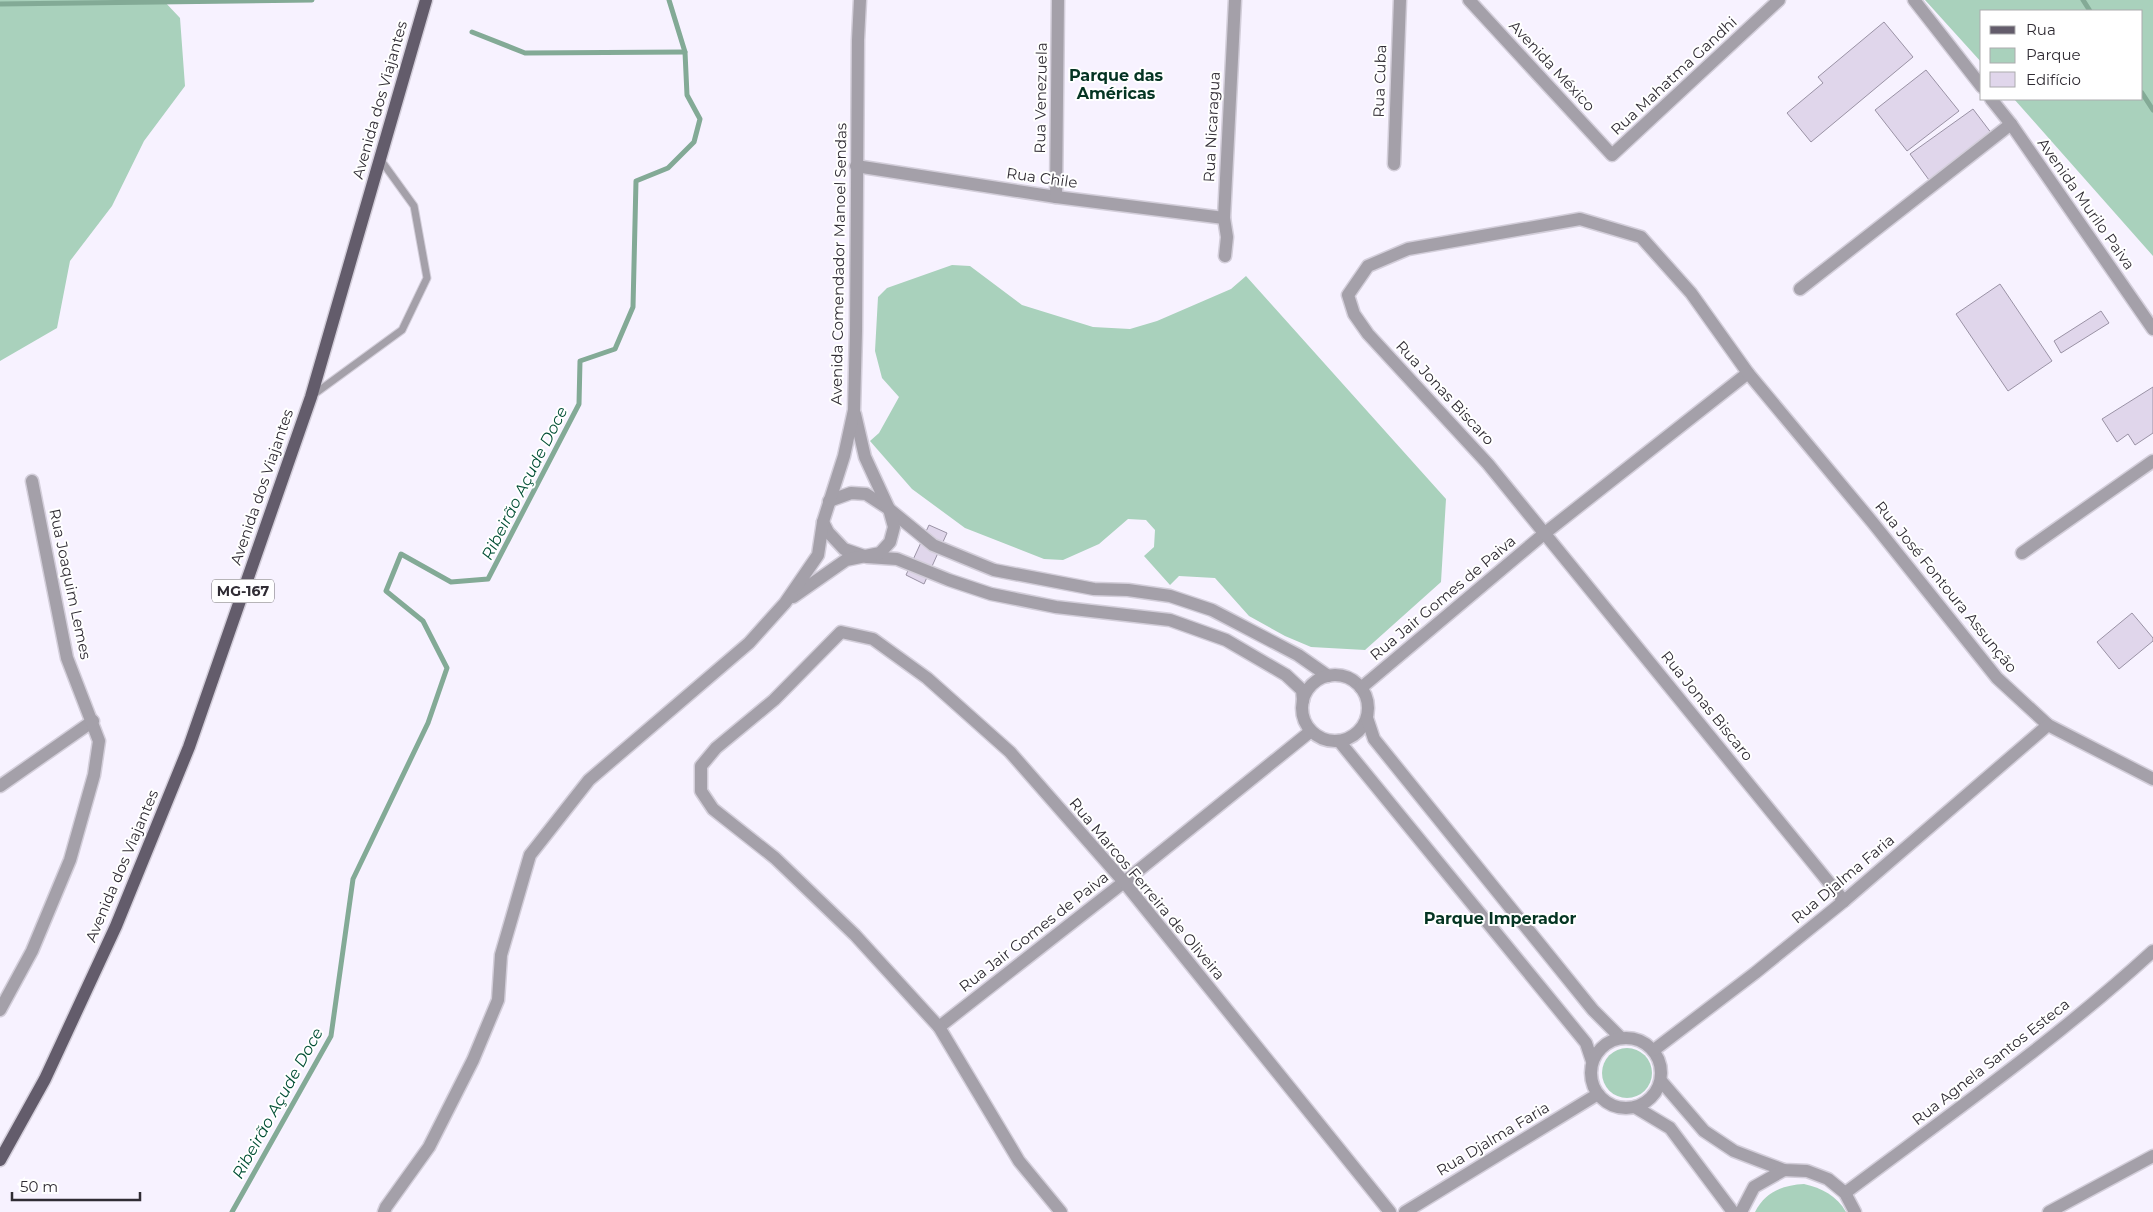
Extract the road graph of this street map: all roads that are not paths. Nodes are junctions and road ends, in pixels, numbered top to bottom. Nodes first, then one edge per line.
1 (426, 0) edge
2 (860, 0) edge
3 (1058, 0) edge
4 (1235, 0) edge
5 (1400, 0) edge
6 (1469, 0) edge
7 (1779, 0) edge
8 (1914, 0) edge
9 (1980, 84) edge
10 (1992, 100) edge
11 (2011, 124) junction
12 (1612, 155) joint
13 (380, 159) junction
14 (1394, 164) dead end
15 (856, 166) junction
16 (1056, 197) junction
17 (1224, 218) junction
18 (1224, 256) dead end
19 (1800, 289) dead end
20 (2153, 328) edge
21 (1748, 373) junction
22 (311, 397) junction
23 (854, 410) junction
24 (2153, 461) edge
25 (32, 481) dead end
26 (829, 501) junction
27 (889, 509) junction
28 (823, 522) junction
29 (1545, 533) junction
30 (2022, 553) dead end
31 (867, 557) junction
32 (785, 603) junction
33 (1328, 676) junction
34 (1361, 688) junction
35 (1302, 701) junction
36 (1367, 718) junction
37 (93, 721) junction
38 (2048, 725) junction
39 (1311, 730) junction
40 (1339, 741) junction
41 (2153, 779) edge
42 (0, 786) edge
43 (1124, 882) junction
44 (1844, 901) junction
45 (2153, 951) edge
46 (0, 1010) edge
47 (939, 1027) junction
48 (1620, 1037) junction
49 (1654, 1050) junction
50 (1592, 1061) junction
51 (1661, 1081) junction
52 (1598, 1094) junction
53 (1636, 1107) junction
54 (2153, 1156) edge
55 (0, 1160) edge
56 (1784, 1170) junction
57 (1845, 1194) junction
58 (384, 1212) edge
59 (1062, 1212) edge
60 (1390, 1212) edge
61 (1405, 1212) edge
62 (1733, 1212) edge
63 (1741, 1212) edge
64 (1855, 1212) edge
65 (2049, 1212) edge

1 - 13 main road, Avenida dos Viajantes / MG-167
2 - 15 street, Avenida Comendador Manoel Sendas
3 - 16 street, Rua Venezuela
4 - 17 street, Rua Nicaragua
5 - 14 street, Rua Cuba
6 - 12 street, Avenida México
7 - 12 street, Rua Mahatma Gandhi
8 - 9 street
10 - 11 street, Avenida Murilo Paiva
11 - 19 street
11 - 20 street, Avenida Murilo Paiva
13 - 22 main road, Avenida dos Viajantes / MG-167
13 - 22 lane
15 - 16 street, Rua Chile
15 - 23 street, Avenida Comendador Manoel Sendas
16 - 17 street, Rua Chile
17 - 18 street, Rua Nicaragua
21 - 29 street
21 - 29 street, Rua Jonas Biscaro
21 - 38 street, Rua José Fontoura Assunção
22 - 55 main road, Avenida dos Viajantes / MG-167
23 - 26 street, Avenida Comendador Manoel Sendas
23 - 27 street
24 - 30 street
25 - 37 street, Rua Joaquim Lemes
26 - 27 street
26 - 28 street, Avenida Comendador Manoel Sendas
27 - 31 street
27 - 33 street
28 - 31 street
28 - 32 street, Avenida Comendador Manoel Sendas
29 - 34 street, Rua Jair Gomes de Paiva
29 - 44 street, Rua Jonas Biscaro
31 - 32 street
31 - 35 street
32 - 58 street, Avenida Comendador Manoel Sendas
33 - 34 street
33 - 35 street
34 - 36 street
35 - 39 street
36 - 40 street
36 - 48 street
37 - 42 street
37 - 46 street, Rua Joaquim Lemes
38 - 41 street, Rua José Fontoura Assunção
38 - 44 street, Rua Djalma Faria
39 - 40 street
39 - 43 street, Rua Jair Gomes de Paiva
40 - 50 street
43 - 47 street, Rua Jair Gomes de Paiva
43 - 47 street, Rua Marcos Ferreira de Oliveira
43 - 60 street, Rua Marcos Ferreira de Oliveira
44 - 49 street, Rua Djalma Faria
45 - 57 street, Rua Agnela Santos Esteca
47 - 59 street
48 - 49 street
48 - 50 street
49 - 51 street
50 - 52 street
51 - 53 street
51 - 56 street
52 - 53 street
52 - 61 street, Rua Djalma Faria
53 - 62 street
54 - 65 street
56 - 57 street
56 - 63 street
57 - 64 street

